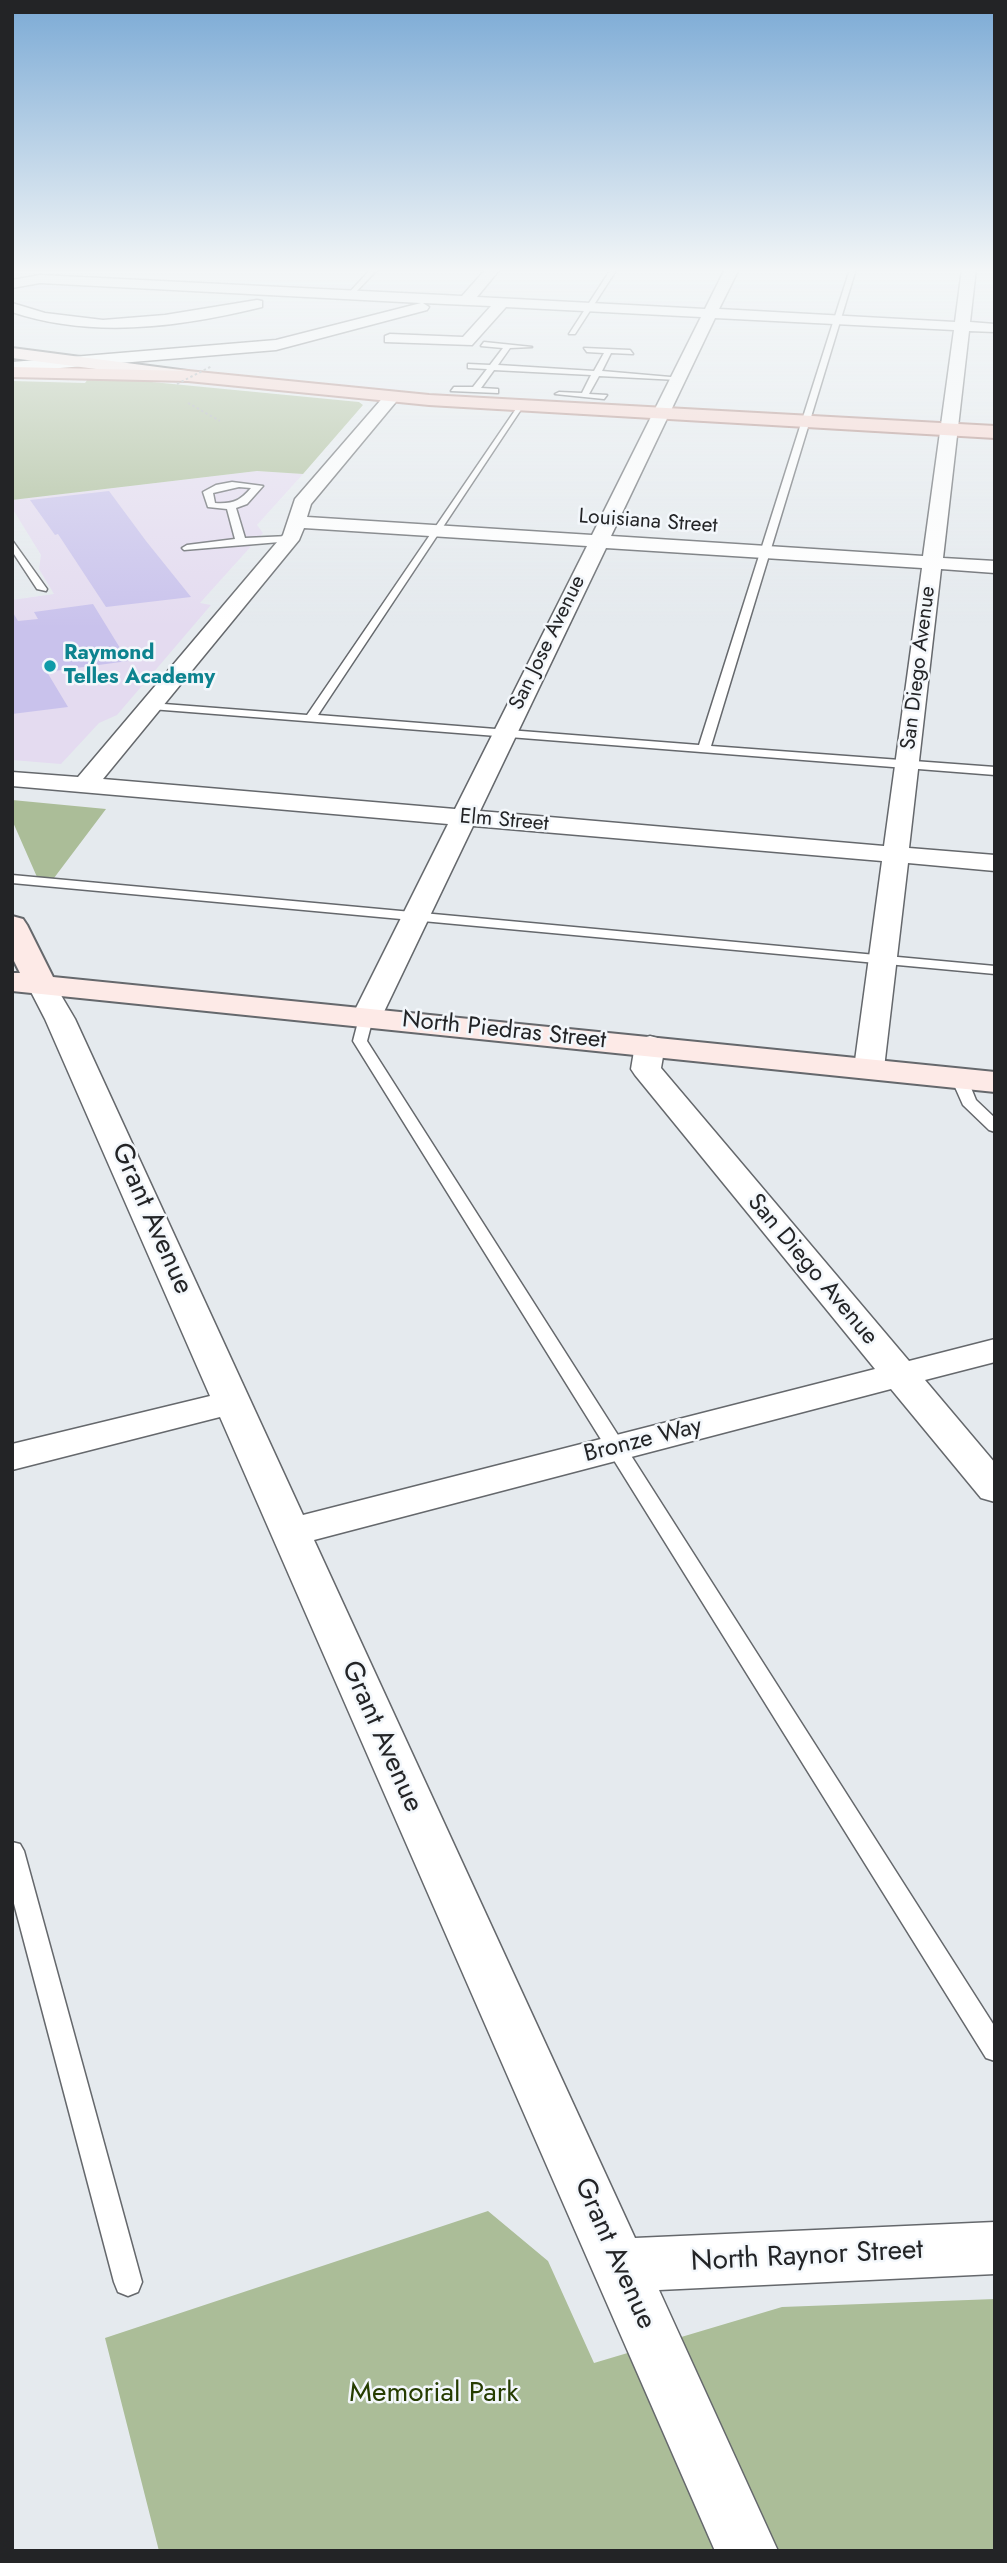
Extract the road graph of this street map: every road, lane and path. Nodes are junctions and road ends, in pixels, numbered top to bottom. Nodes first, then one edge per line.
1 (288, 389) edge
2 (460, 389) edge
3 (588, 389) edge
4 (673, 389) edge
5 (815, 389) edge
6 (954, 389) edge
7 (475, 390) joint
8 (495, 391) dead end
9 (559, 394) dead end
10 (584, 396) junction
11 (392, 397) junction
12 (604, 397) dead end
13 (185, 402) dead end
14 (520, 405) junction
15 (661, 413) junction
16 (220, 421) dead end
17 (805, 421) junction
18 (949, 430) junction
19 (995, 432) edge
20 (231, 508) junction
21 (293, 531) junction
22 (435, 531) junction
23 (241, 541) junction
24 (597, 541) junction
25 (12, 543) edge
26 (187, 548) dead end
27 (765, 552) junction
28 (932, 563) junction
29 (995, 567) edge
30 (42, 589) dead end
31 (151, 706) junction
32 (310, 718) junction
33 (504, 733) junction
34 (704, 748) junction
35 (907, 764) junction
36 (995, 771) edge
37 (12, 779) edge
38 (85, 785) junction
39 (463, 817) junction
40 (895, 854) junction
41 (995, 863) edge
42 (12, 878) edge
43 (414, 916) junction
44 (12, 925) edge
45 (882, 959) junction
46 (995, 970) edge
47 (27, 984) edge
48 (366, 1018) junction
49 (650, 1045) junction
50 (869, 1068) junction
51 (959, 1078) junction
52 (995, 1082) edge
53 (995, 1128) edge
54 (995, 1350) edge
55 (900, 1376) junction
56 (233, 1402) junction
57 (616, 1448) junction
58 (12, 1457) edge
59 (995, 1489) edge
60 (292, 1532) junction
61 (12, 1850) edge
62 (995, 2050) edge
63 (995, 2249) edge
64 (619, 2265) junction
65 (128, 2282) dead end
66 (747, 2551) edge

1 - 11 main road
2 - 7 lane
3 - 10 lane
4 - 15 street, San Jose Avenue
5 - 17 lane
6 - 18 street, San Diego Avenue
7 - 8 lane
9 - 10 lane
10 - 12 lane
11 - 14 main road
11 - 21 street
13 - 16 path
14 - 15 main road
14 - 22 lane
15 - 17 main road
15 - 24 street, San Jose Avenue
17 - 18 main road
17 - 27 lane
18 - 19 main road
18 - 28 street, San Diego Avenue
20 - 20 lane
20 - 23 lane
21 - 22 street, Louisiana Street
21 - 23 lane
21 - 31 street
22 - 24 street, Louisiana Street
22 - 32 lane
23 - 26 lane
24 - 27 street, Louisiana Street
24 - 33 street, San Jose Avenue
25 - 30 lane
27 - 28 street, Louisiana Street
27 - 34 lane
28 - 29 street, Louisiana Street
28 - 35 street, San Diego Avenue
31 - 32 lane
31 - 38 street
32 - 33 lane
33 - 34 lane
33 - 39 street, San Jose Avenue
34 - 35 lane
35 - 36 lane
35 - 40 street, San Diego Avenue
37 - 38 street, Elm Street
38 - 39 street, Elm Street
39 - 40 street, Elm Street
39 - 43 street, San Jose Avenue
40 - 41 street, Elm Street
40 - 45 street, San Diego Avenue
42 - 43 lane
43 - 45 lane
43 - 48 street, San Jose Avenue
44 - 47 main road, Grant Avenue
45 - 46 lane
45 - 50 street, San Diego Avenue
47 - 48 main road, North Piedras Street
47 - 56 street, Grant Avenue
48 - 49 main road, North Piedras Street
48 - 57 lane
49 - 50 main road, North Piedras Street
49 - 55 street, San Diego Avenue
50 - 51 main road, North Piedras Street
51 - 52 main road, North Piedras Street
51 - 53 lane
54 - 55 street, Bronze Way
55 - 57 street, Bronze Way
55 - 59 street, San Diego Avenue
56 - 58 street
56 - 60 street, Grant Avenue
57 - 60 street, Bronze Way
57 - 62 lane
60 - 64 street, Grant Avenue
61 - 65 lane
63 - 64 street, North Raynor Street
64 - 66 street, Grant Avenue

